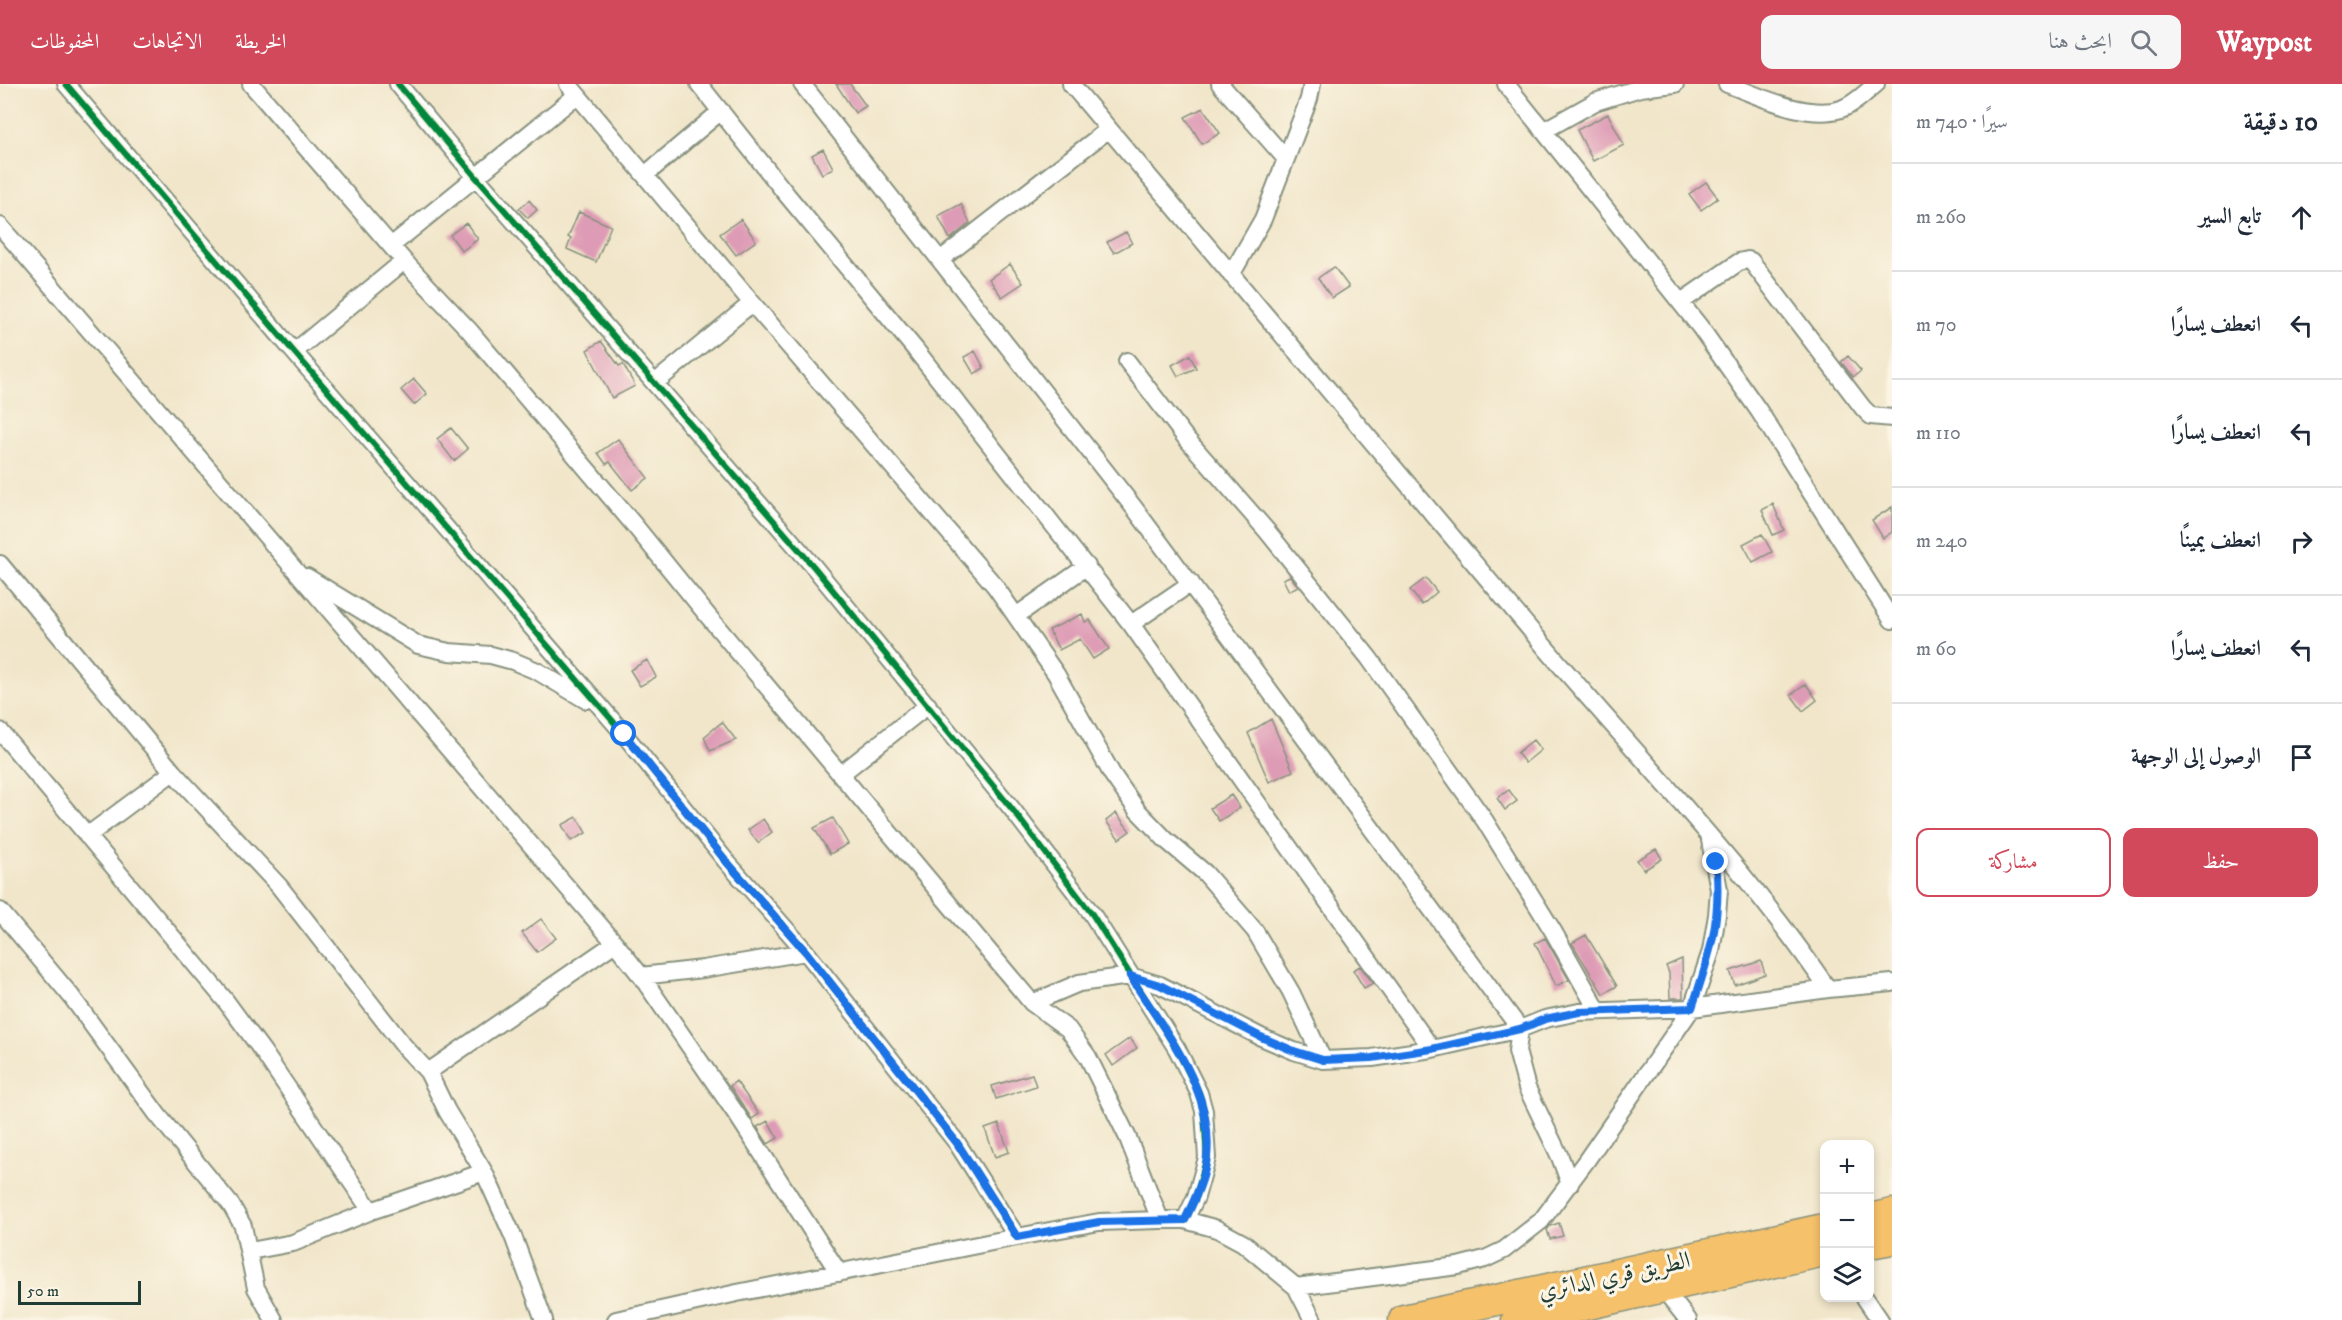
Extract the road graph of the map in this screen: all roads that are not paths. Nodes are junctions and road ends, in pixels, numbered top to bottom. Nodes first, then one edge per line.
1 (66, 84) edge
2 (251, 84) edge
3 (398, 84) edge
4 (699, 84) edge
5 (802, 84) edge
6 (1071, 84) edge
7 (1220, 84) edge
8 (1312, 84) edge
9 (1506, 84) edge
10 (1675, 84) edge
11 (1727, 84) edge
12 (1876, 84) edge
13 (572, 89) edge
14 (721, 111) junction
15 (1109, 129) junction
16 (1544, 131) junction
17 (1286, 159) junction
18 (645, 175) junction
19 (476, 176) junction
20 (0, 226) edge
21 (391, 246) junction
22 (940, 260) junction
23 (404, 261) junction
24 (1231, 275) junction
25 (1681, 302) junction
26 (752, 303) junction
27 (294, 352) junction
28 (1127, 361) dead end
29 (656, 382) junction
30 (1892, 418) edge
31 (0, 564) edge
32 (1087, 566) junction
33 (292, 568) junction
34 (1191, 583) junction
35 (1886, 600) edge
36 (1016, 616) junction
37 (1892, 620) edge
38 (1131, 624) junction
39 (928, 705) junction
40 (600, 708) junction
41 (0, 731) edge
42 (173, 772) junction
43 (841, 774) junction
44 (87, 836) junction
45 (1710, 839) junction
46 (0, 911) edge
47 (615, 943) junction
48 (806, 952) junction
49 (641, 976) junction
50 (1130, 976) junction
51 (1892, 983) edge
52 (1827, 988) junction
53 (1032, 1003) junction
54 (1692, 1008) junction
55 (1598, 1011) junction
56 (1520, 1029) junction
57 (1432, 1049) junction
58 (1323, 1060) junction
59 (428, 1072) junction
60 (484, 1172) junction
61 (1570, 1184) junction
62 (371, 1211) junction
63 (1892, 1214) edge
64 (1874, 1218) edge
65 (1160, 1220) junction
66 (1185, 1220) junction
67 (1820, 1230) edge
68 (1017, 1237) junction
69 (1892, 1239) edge
70 (1874, 1242) edge
71 (250, 1251) junction
72 (1820, 1252) edge
73 (839, 1273) junction
74 (1296, 1287) junction
75 (1662, 1287) junction
76 (1868, 1302) edge
77 (1570, 1314) edge
78 (274, 1320) edge
79 (544, 1320) edge
80 (616, 1320) edge
81 (1313, 1320) edge
82 (1404, 1320) edge
83 (1517, 1320) edge
84 (1688, 1320) edge
85 (1880, 1320) edge

1 - 27 street
2 - 21 street
3 - 19 street
4 - 14 street
5 - 22 street
6 - 15 street
7 - 17 street
8 - 17 street
9 - 16 street
10 - 16 street
11 - 12 street
13 - 18 street
13 - 19 street
14 - 18 street
14 - 32 street
15 - 22 street
15 - 24 street
16 - 25 street
17 - 24 street
18 - 26 street
19 - 21 street
19 - 29 street
20 - 33 street
21 - 23 street
22 - 34 street
23 - 27 street
23 - 43 street
24 - 45 street
25 - 30 street
25 - 35 street
26 - 29 street
26 - 36 street
27 - 40 street
28 - 55 street
29 - 39 street
31 - 42 street
32 - 36 street
32 - 38 street
33 - 40 street
33 - 47 street
34 - 38 street
34 - 56 street
35 - 37 street
36 - 58 street
38 - 57 street
39 - 43 street
39 - 50 street
40 - 48 street
41 - 44 street
42 - 44 street
42 - 59 street
43 - 53 street
44 - 62 street
45 - 52 street
45 - 54 street
46 - 71 street
47 - 49 street
47 - 59 street
48 - 49 street
48 - 68 street
49 - 73 street
50 - 53 street
50 - 58 street
50 - 66 street
51 - 52 street
52 - 54 street
53 - 65 street
54 - 55 street
54 - 61 street
55 - 56 street
56 - 57 street
56 - 61 street
57 - 58 street
59 - 60 street
60 - 62 street
60 - 79 street
61 - 74 street
62 - 71 street
63 - 64 highway
65 - 66 street
65 - 68 street
66 - 74 street
67 - 82 highway, الطريق قري الدائري
68 - 73 street
69 - 70 highway
71 - 78 street
72 - 75 highway
73 - 80 street
74 - 81 street
75 - 77 highway
75 - 84 street
76 - 85 street
77 - 83 highway

